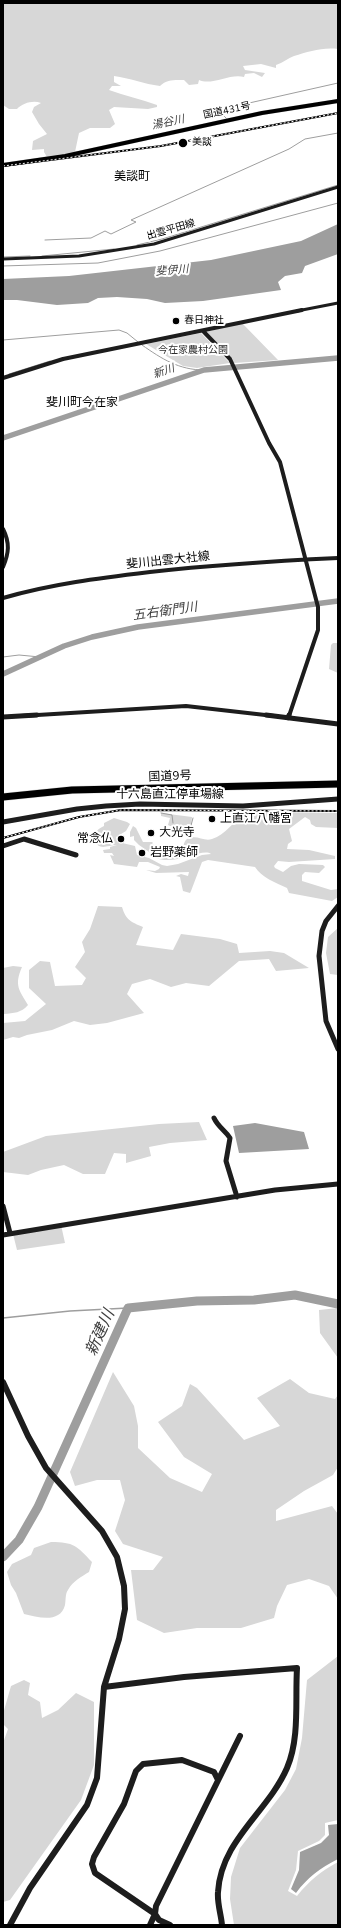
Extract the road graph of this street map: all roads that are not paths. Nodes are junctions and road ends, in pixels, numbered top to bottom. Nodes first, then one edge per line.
1 (338, 101) edge
2 (3, 165) edge
3 (338, 187) edge
4 (3, 259) edge
5 (338, 303) edge
6 (202, 331) junction
7 (3, 378) edge
8 (3, 530) edge
9 (338, 558) edge
10 (306, 559) junction
11 (3, 567) edge
12 (3, 598) edge
13 (3, 717) edge
14 (288, 718) junction
15 (338, 724) edge
16 (338, 784) edge
17 (3, 798) edge
18 (338, 799) edge
19 (3, 822) edge
20 (3, 846) edge
21 (76, 855) dead end
22 (338, 906) edge
23 (338, 1049) edge
24 (214, 1118) dead end
25 (338, 1184) edge
26 (237, 1197) junction
27 (3, 1206) edge
28 (10, 1233) junction
29 (3, 1235) edge
30 (3, 1382) edge
31 (104, 1687) junction
32 (240, 1736) dead end
33 (218, 1780) junction
34 (155, 1914) junction
35 (10, 1925) edge
36 (150, 1925) edge
37 (170, 1925) edge
38 (222, 1925) edge

1 - 2 highway, 国道431号
3 - 4 street, 出雲平田線
5 - 6 street
6 - 7 street
6 - 10 street
8 - 11 street
9 - 10 street, 斐川出雲大社線
10 - 12 street, 斐川出雲大社線
10 - 14 street
13 - 14 street
14 - 15 street
16 - 17 highway, 国道9号
18 - 19 street, 十六島直江停車場線
20 - 21 street
22 - 23 street
24 - 26 street
25 - 26 street
26 - 28 street
27 - 28 street
28 - 29 street
30 - 31 street
31 - 35 street
31 - 38 street
32 - 33 street
33 - 34 street
33 - 34 street
34 - 36 street
34 - 37 street

